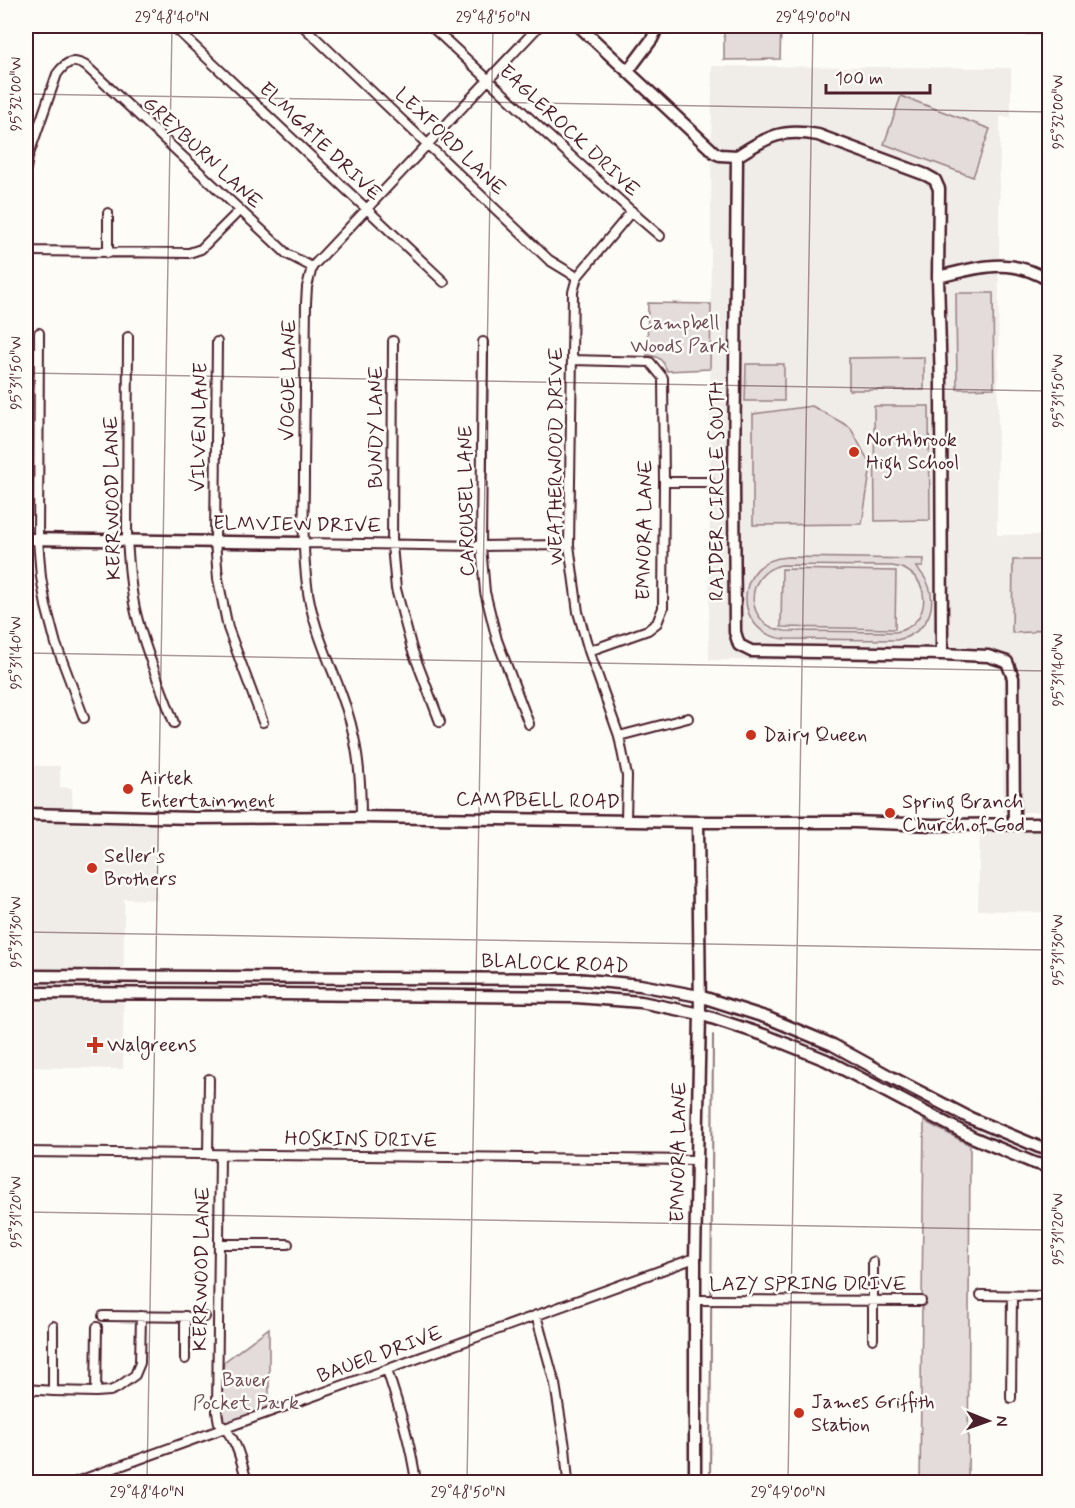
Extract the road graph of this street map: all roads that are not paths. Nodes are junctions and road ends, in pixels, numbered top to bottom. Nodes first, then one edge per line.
1 (173, 26) edge
2 (303, 26) edge
3 (431, 26) edge
4 (538, 26) edge
5 (579, 26) edge
6 (658, 26) edge
7 (985, 26) edge
8 (1019, 26) edge
9 (1050, 27) edge
10 (628, 71) junction
11 (488, 79) junction
12 (429, 144) junction
13 (737, 156) junction
14 (27, 157) edge
15 (26, 169) edge
16 (366, 209) junction
17 (240, 211) junction
18 (632, 211) junction
19 (108, 213) dead end
20 (660, 236) dead end
21 (26, 248) edge
22 (108, 253) junction
23 (312, 267) junction
24 (577, 277) junction
25 (938, 277) junction
26 (1050, 281) edge
27 (444, 282) dead end
28 (39, 333) dead end
29 (128, 337) dead end
30 (393, 341) dead end
31 (217, 342) dead end
32 (483, 342) dead end
33 (572, 360) junction
34 (664, 482) junction
35 (709, 482) dead end
36 (26, 539) edge
37 (38, 540) junction
38 (127, 540) junction
39 (215, 541) junction
40 (304, 543) junction
41 (392, 545) junction
42 (569, 545) junction
43 (481, 546) junction
44 (589, 651) junction
45 (942, 654) junction
46 (84, 718) dead end
47 (688, 718) dead end
48 (263, 722) dead end
49 (440, 722) dead end
50 (174, 723) dead end
51 (529, 724) dead end
52 (619, 736) junction
53 (26, 814) edge
54 (361, 817) junction
55 (626, 820) junction
56 (698, 822) junction
57 (1014, 824) junction
58 (1050, 824) edge
59 (26, 976) edge
60 (116, 976) junction
61 (280, 977) junction
62 (405, 978) junction
63 (523, 979) junction
64 (26, 993) edge
65 (113, 993) junction
66 (279, 994) junction
67 (405, 995) junction
68 (521, 996) junction
69 (699, 996) junction
70 (700, 1014) junction
71 (209, 1079) dead end
72 (1050, 1150) edge
73 (26, 1152) edge
74 (208, 1155) junction
75 (220, 1155) junction
76 (697, 1160) junction
77 (1050, 1167) edge
78 (219, 1244) junction
79 (288, 1244) dead end
80 (695, 1258) junction
81 (873, 1262) dead end
82 (981, 1295) dead end
83 (1012, 1296) junction
84 (1050, 1296) edge
85 (698, 1300) junction
86 (873, 1301) junction
87 (921, 1301) dead end
88 (536, 1315) junction
89 (103, 1316) dead end
90 (141, 1316) junction
91 (185, 1317) junction
92 (205, 1317) dead end
93 (53, 1326) dead end
94 (97, 1327) dead end
95 (873, 1339) dead end
96 (185, 1359) dead end
97 (387, 1370) junction
98 (26, 1389) edge
99 (53, 1391) junction
100 (96, 1392) junction
101 (1011, 1398) dead end
102 (226, 1428) junction
103 (76, 1482) edge
104 (247, 1482) edge
105 (416, 1482) edge
106 (568, 1482) edge
107 (695, 1482) edge

1 - 16 street, ELMGATE DRIVE
2 - 12 street, LEXFORD LANE
3 - 11 street, EAGLEROCK DRIVE
4 - 11 street
5 - 10 street
6 - 10 street
7 - 8 street
8 - 9 street
10 - 13 street
11 - 12 street
11 - 18 street, EAGLEROCK DRIVE
12 - 16 street
12 - 24 street, LEXFORD LANE
13 - 25 street
13 - 45 street, RAIDER CIRCLE SOUTH
14 - 15 street
14 - 17 street, GREYBURN LANE
16 - 23 street
16 - 27 street, ELMGATE DRIVE
17 - 22 street
17 - 23 street, GREYBURN LANE
18 - 20 street, EAGLEROCK DRIVE
18 - 24 street
19 - 22 street
21 - 22 street
23 - 40 street, VOGUE LANE
24 - 33 street, WEATHERWOOD DRIVE
25 - 26 street
25 - 45 street
28 - 37 street
29 - 38 street, KERRWOOD LANE
30 - 41 street, BUNDY LANE
31 - 39 street, VILVEN LANE
32 - 43 street, CAROUSEL LANE
33 - 34 street, EMNORA LANE
33 - 42 street, WEATHERWOOD DRIVE
34 - 35 street
34 - 44 street, EMNORA LANE
36 - 37 street, ELMVIEW DRIVE
37 - 38 street, ELMVIEW DRIVE
37 - 46 street
38 - 39 street, ELMVIEW DRIVE
38 - 50 street, KERRWOOD LANE
39 - 40 street, ELMVIEW DRIVE
39 - 48 street, VILVEN LANE
40 - 41 street, ELMVIEW DRIVE
40 - 54 street, VOGUE LANE
41 - 43 street, ELMVIEW DRIVE
41 - 49 street, BUNDY LANE
42 - 43 street, ELMVIEW DRIVE
42 - 44 street, WEATHERWOOD DRIVE
43 - 51 street, CAROUSEL LANE
44 - 52 street, WEATHERWOOD DRIVE
45 - 57 street
47 - 52 street
52 - 55 street, WEATHERWOOD DRIVE
53 - 54 street, CAMPBELL ROAD
54 - 55 street, CAMPBELL ROAD
55 - 56 street, CAMPBELL ROAD
56 - 57 street, CAMPBELL ROAD
56 - 69 street, EMNORA LANE
57 - 58 street, CAMPBELL ROAD
59 - 60 street, BLALOCK ROAD
60 - 61 street, BLALOCK ROAD
60 - 65 street
61 - 62 street, BLALOCK ROAD
61 - 66 street
62 - 63 street, BLALOCK ROAD
62 - 67 street
63 - 68 street
63 - 69 street, BLALOCK ROAD
64 - 65 street, BLALOCK ROAD
65 - 66 street, BLALOCK ROAD
66 - 67 street, BLALOCK ROAD
67 - 68 street, BLALOCK ROAD
68 - 70 street, BLALOCK ROAD
69 - 70 street, EMNORA LANE
69 - 72 street, BLALOCK ROAD
70 - 76 street, EMNORA LANE
70 - 77 street, BLALOCK ROAD
71 - 74 street
73 - 74 street, HOSKINS DRIVE
74 - 75 street, HOSKINS DRIVE
75 - 76 street, HOSKINS DRIVE
75 - 78 street, KERRWOOD LANE
76 - 80 street, EMNORA LANE
78 - 79 street
78 - 102 street, KERRWOOD LANE
80 - 85 street, EMNORA LANE
80 - 88 street, BAUER DRIVE
81 - 86 street
82 - 83 street
83 - 84 street
83 - 101 street
85 - 86 street, LAZY SPRING DRIVE
85 - 107 street, EMNORA LANE
86 - 87 street, LAZY SPRING DRIVE
86 - 95 street
88 - 97 street, BAUER DRIVE
88 - 106 street
89 - 90 street
90 - 91 street
90 - 100 street
91 - 92 street
91 - 96 street
93 - 99 street
94 - 100 street
97 - 102 street, BAUER DRIVE
97 - 105 street
98 - 99 street
99 - 100 street
102 - 103 street, BAUER DRIVE
102 - 104 street, KERRWOOD LANE

